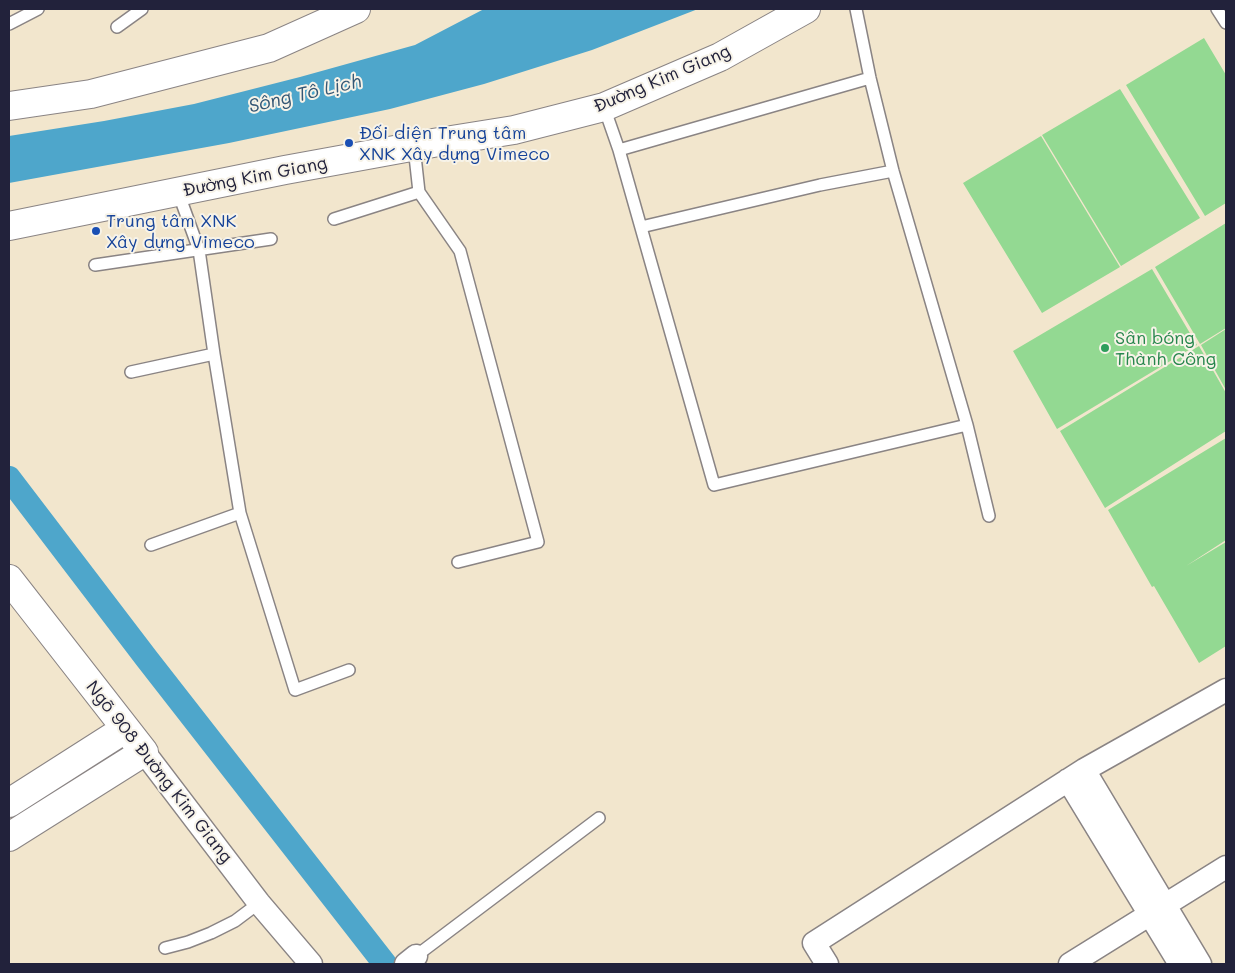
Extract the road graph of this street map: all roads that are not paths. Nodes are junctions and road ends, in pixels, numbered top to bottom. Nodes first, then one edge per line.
1 (38, 9) edge
2 (142, 9) edge
3 (356, 9) edge
4 (806, 9) edge
5 (856, 9) edge
6 (1218, 9) edge
7 (1226, 23) edge
8 (9, 24) edge
9 (117, 27) dead end
10 (870, 78) junction
11 (9, 106) edge
12 (604, 107) junction
13 (414, 147) junction
14 (619, 150) junction
15 (893, 171) junction
16 (178, 192) junction
17 (419, 192) junction
18 (334, 219) dead end
19 (9, 226) edge
20 (641, 227) junction
21 (271, 240) dead end
22 (199, 250) junction
23 (95, 265) dead end
24 (214, 354) junction
25 (131, 372) dead end
26 (968, 425) junction
27 (240, 514) junction
28 (990, 516) dead end
29 (151, 546) dead end
30 (458, 562) dead end
31 (9, 579) edge
32 (349, 670) dead end
33 (1226, 690) edge
34 (125, 729) junction
35 (144, 752) junction
36 (1076, 775) junction
37 (9, 803) edge
38 (599, 818) dead end
39 (9, 837) edge
40 (1226, 867) edge
41 (259, 903) junction
42 (1158, 910) junction
43 (165, 948) dead end
44 (411, 960) edge
45 (311, 964) edge
46 (827, 964) edge
47 (1070, 964) edge
48 (1180, 964) edge
49 (1200, 964) edge

1 - 8 lane
2 - 9 lane
3 - 11 street
4 - 12 street, Đường Kim Giang
5 - 10 lane
6 - 7 lane
10 - 14 lane
10 - 15 lane
12 - 13 street, Đường Kim Giang
12 - 14 lane
13 - 16 street, Đường Kim Giang
13 - 17 lane
14 - 20 lane
15 - 20 lane
15 - 26 lane
16 - 19 street, Đường Kim Giang
16 - 22 lane
17 - 18 lane
17 - 30 lane
20 - 26 lane
21 - 22 lane
22 - 23 lane
22 - 24 lane
24 - 25 lane
24 - 27 lane
26 - 28 lane
27 - 29 lane
27 - 32 lane
31 - 34 street, Ngõ 908 Đường Kim Giang
33 - 36 street
34 - 35 street, Ngõ 908 Đường Kim Giang
34 - 37 street
35 - 39 street
35 - 41 street, Ngõ 908 Đường Kim Giang
36 - 42 street
36 - 46 street
38 - 44 lane
40 - 42 street
41 - 43 lane
41 - 45 street, Ngõ 908 Đường Kim Giang
42 - 47 street
42 - 48 street
42 - 49 street

